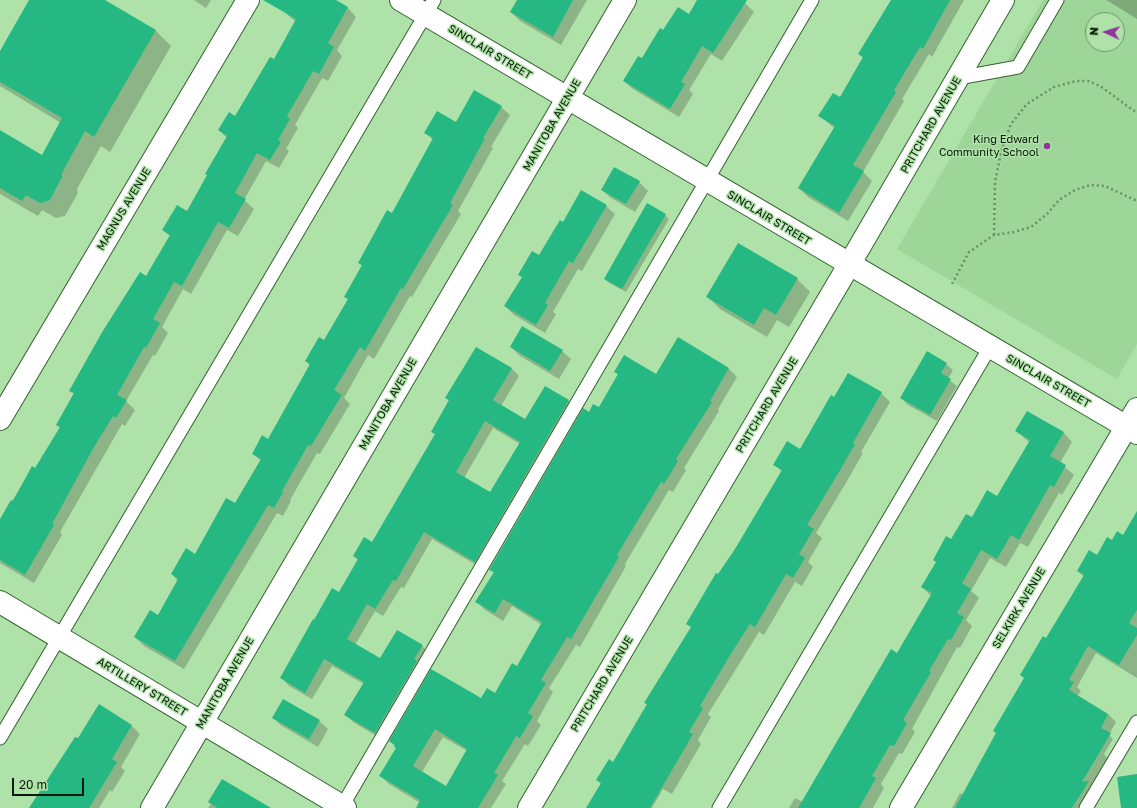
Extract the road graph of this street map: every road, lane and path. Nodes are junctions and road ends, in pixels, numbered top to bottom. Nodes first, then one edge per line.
1 (248, 0) edge
2 (401, 0) edge
3 (625, 0) edge
4 (812, 0) edge
5 (1003, 0) edge
6 (1057, 0) edge
7 (430, 7) edge
8 (958, 78) junction
9 (568, 98) junction
10 (1137, 113) edge
11 (706, 180) junction
12 (1137, 201) edge
13 (994, 235) junction
14 (849, 265) junction
15 (952, 284) dead end
16 (990, 347) junction
17 (0, 419) edge
18 (1133, 423) edge
19 (0, 602) edge
20 (59, 637) junction
21 (202, 722) junction
22 (1137, 722) edge
23 (0, 738) edge
24 (343, 807) edge
25 (152, 808) edge
26 (529, 808) edge
27 (719, 808) edge
28 (901, 808) edge
29 (1086, 808) edge

1 - 17 street, MAGNUS AVENUE
2 - 7 street, SINCLAIR STREET
3 - 9 street, MANITOBA AVENUE
4 - 11 lane
5 - 8 street, PRITCHARD AVENUE
6 - 8 lane
7 - 9 street, SINCLAIR STREET
7 - 20 lane
8 - 14 street, PRITCHARD AVENUE
9 - 11 street, SINCLAIR STREET
9 - 21 street, MANITOBA AVENUE
10 - 13 path
11 - 14 street, SINCLAIR STREET
11 - 24 lane
12 - 13 path
13 - 15 path
14 - 16 street, SINCLAIR STREET
14 - 26 street, PRITCHARD AVENUE
16 - 18 street, SINCLAIR STREET
16 - 27 lane
18 - 28 street, SELKIRK AVENUE
19 - 20 street, ARTILLERY STREET
20 - 21 street, ARTILLERY STREET
20 - 23 lane
21 - 24 street, ARTILLERY STREET
21 - 25 street, MANITOBA AVENUE
22 - 29 lane

